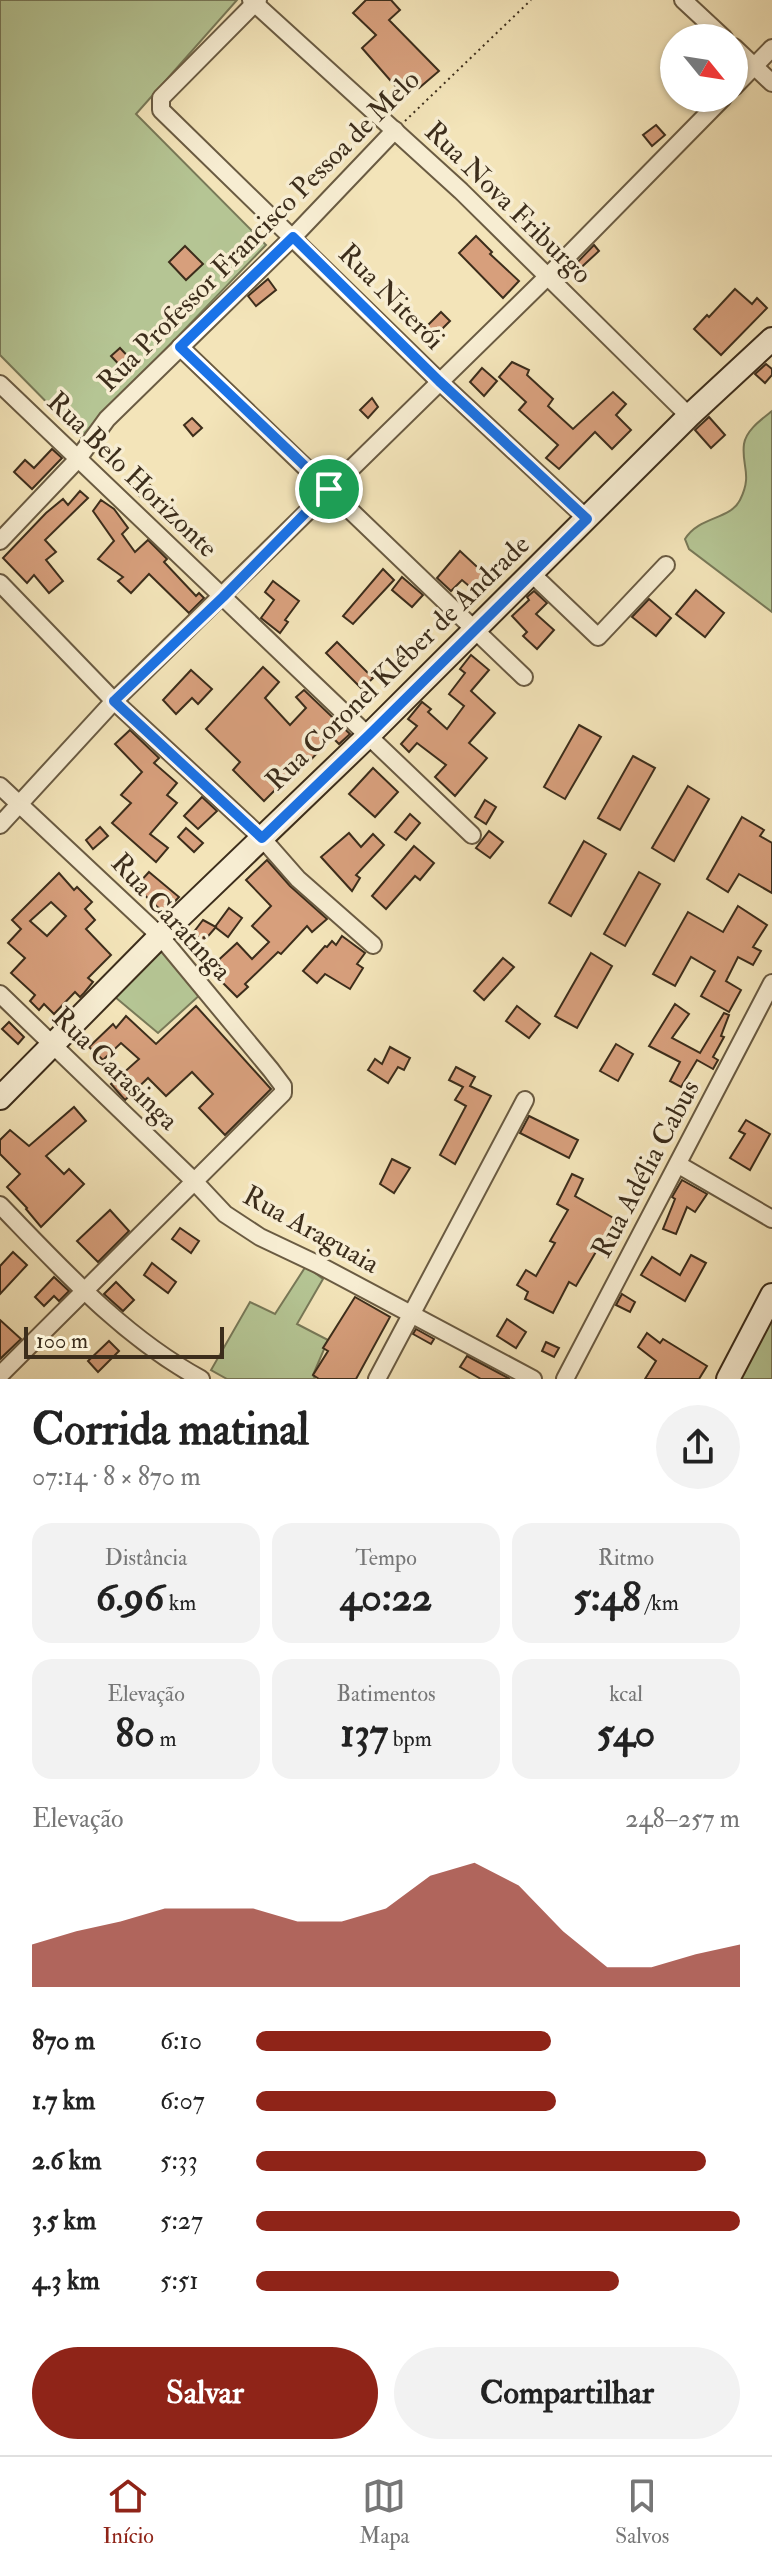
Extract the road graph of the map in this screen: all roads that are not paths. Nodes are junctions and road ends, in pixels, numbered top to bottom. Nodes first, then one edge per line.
1 (683, 0) edge
2 (254, 1) edge
3 (709, 24) edge
4 (772, 48) edge
5 (748, 60) edge
6 (754, 66) junction
7 (748, 72) edge
8 (772, 83) edge
9 (709, 112) edge
10 (395, 130) junction
11 (293, 237) junction
12 (547, 277) junction
13 (772, 339) edge
14 (180, 347) junction
15 (439, 381) junction
16 (0, 384) edge
17 (689, 416) junction
18 (77, 460) junction
19 (329, 489) junction
20 (587, 519) junction
21 (0, 541) edge
22 (666, 565) dead end
23 (532, 574) junction
24 (0, 583) edge
25 (223, 597) junction
26 (475, 627) junction
27 (524, 677) dead end
28 (114, 701) junction
29 (369, 735) junction
30 (0, 786) edge
31 (22, 804) junction
32 (0, 825) edge
33 (472, 835) dead end
34 (262, 838) junction
35 (160, 936) junction
36 (373, 945) dead end
37 (772, 983) edge
38 (0, 994) edge
39 (54, 1045) junction
40 (0, 1098) edge
41 (525, 1100) dead end
42 (679, 1165) junction
43 (194, 1181) junction
44 (0, 1205) edge
45 (772, 1219) edge
46 (85, 1292) junction
47 (772, 1295) edge
48 (412, 1314) junction
49 (0, 1375) edge
50 (201, 1379) edge
51 (377, 1379) edge
52 (533, 1379) edge
53 (565, 1379) edge
54 (728, 1379) edge

1 - 3 street
2 - 10 street, Rua Nova Friburgo
2 - 11 street, Rua Niterói
4 - 6 street
5 - 6 street
6 - 7 street
6 - 8 street
9 - 12 street
10 - 11 street, Rua Professor Francisco Pessoa de Melo
10 - 12 street, Rua Nova Friburgo
11 - 14 street, Rua Professor Francisco Pessoa de Melo
11 - 15 street, Rua Niterói
12 - 15 street
12 - 17 street, Rua Nova Friburgo
13 - 17 main road, Rua Coronel Kléber de Andrade
14 - 18 street, Rua Professor Francisco Pessoa de Melo
14 - 19 street
15 - 19 street
15 - 20 street, Rua Niterói
16 - 18 street, Rua Belo Horizonte
17 - 20 main road, Rua Coronel Kléber de Andrade
18 - 21 street, Rua Professor Francisco Pessoa de Melo
18 - 25 street, Rua Belo Horizonte
19 - 25 street
19 - 26 street
20 - 23 main road, Rua Coronel Kléber de Andrade
22 - 23 street
23 - 26 main road, Rua Coronel Kléber de Andrade
24 - 28 street
25 - 28 street
25 - 29 street, Rua Belo Horizonte
26 - 27 street
26 - 29 main road, Rua Coronel Kléber de Andrade
28 - 31 street
28 - 34 street
29 - 33 street, Rua Belo Horizonte
29 - 34 main road, Rua Coronel Kléber de Andrade
30 - 31 street, Rua Caratinga
31 - 32 street
31 - 35 street, Rua Caratinga
34 - 35 main road, Rua Coronel Kléber de Andrade
34 - 36 street
35 - 39 main road, Rua Coronel Kléber de Andrade
35 - 43 street, Rua Caratinga
37 - 42 street, Rua Adélia Cabus
38 - 39 street, Rua Carasinga
39 - 40 main road, Rua Coronel Kléber de Andrade
39 - 43 street, Rua Carasinga
41 - 48 street
42 - 45 street
42 - 53 street, Rua Adélia Cabus
43 - 46 street
43 - 48 street, Rua Araguaia
44 - 46 street
46 - 49 street
46 - 50 street
47 - 54 main road
48 - 51 street
48 - 52 street, Rua Araguaia

